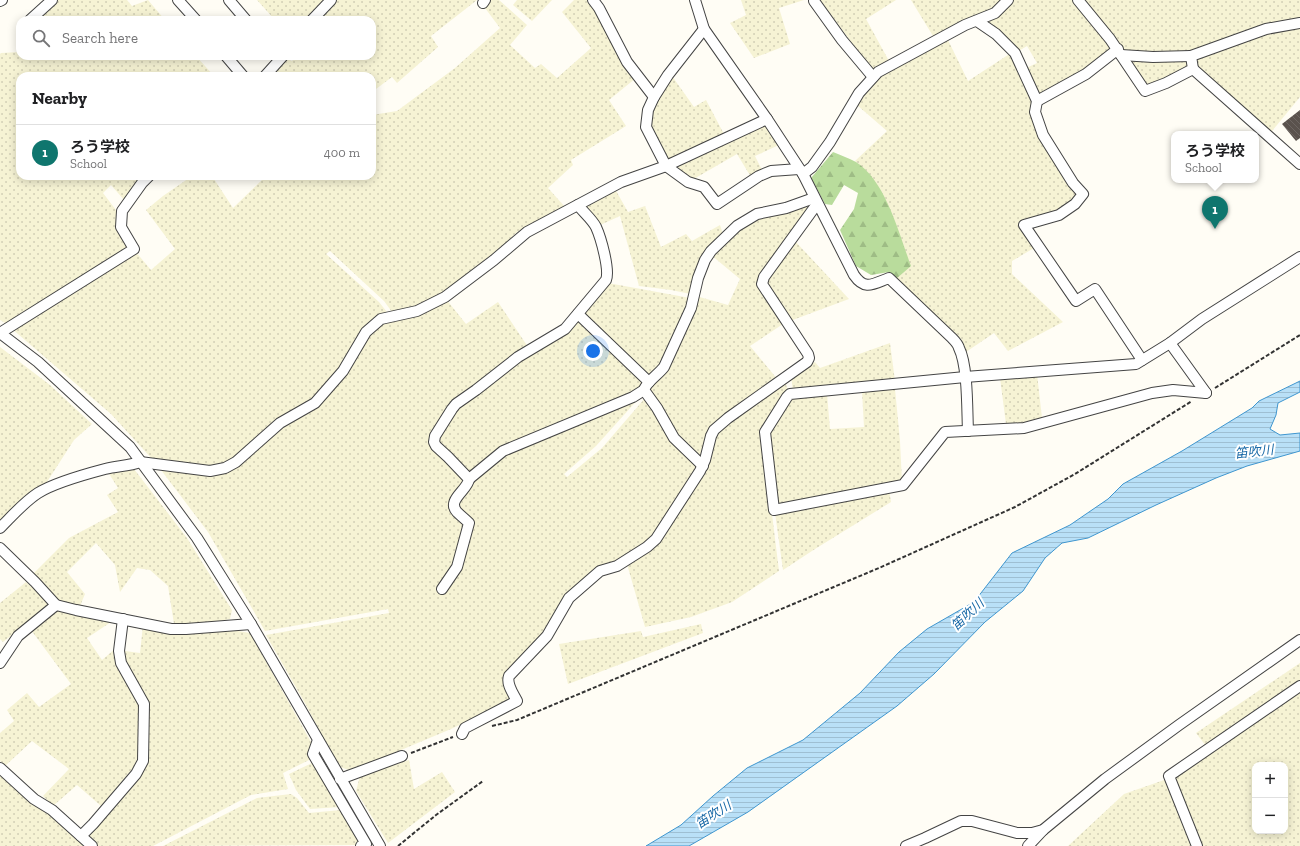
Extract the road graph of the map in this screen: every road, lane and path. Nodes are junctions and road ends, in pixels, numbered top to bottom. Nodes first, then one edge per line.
1 (52, 0) edge
2 (178, 0) edge
3 (228, 0) edge
4 (331, 0) edge
5 (593, 0) edge
6 (695, 0) edge
7 (1008, 0) edge
8 (1078, 0) edge
9 (814, 1) edge
10 (34, 16) edge
11 (192, 16) edge
12 (242, 16) edge
13 (316, 16) edge
14 (977, 20) junction
15 (1300, 23) edge
16 (704, 29) junction
17 (1120, 52) junction
18 (1191, 56) junction
19 (229, 60) edge
20 (278, 60) edge
21 (1193, 69) junction
22 (240, 72) edge
23 (268, 72) edge
24 (873, 78) junction
25 (654, 96) junction
26 (1037, 101) junction
27 (767, 119) junction
28 (1300, 164) edge
29 (666, 166) junction
30 (801, 172) junction
31 (145, 180) edge
32 (816, 201) junction
33 (578, 205) junction
34 (1300, 258) edge
35 (578, 314) junction
36 (0, 333) edge
37 (1300, 335) edge
38 (1170, 343) junction
39 (1142, 360) junction
40 (788, 376) junction
41 (965, 377) junction
42 (646, 386) junction
43 (1206, 393) junction
44 (792, 394) junction
45 (968, 431) junction
46 (140, 462) junction
47 (703, 466) junction
48 (469, 479) junction
49 (0, 528) edge
50 (0, 548) edge
51 (442, 589) dead end
52 (56, 605) junction
53 (123, 619) junction
54 (251, 624) junction
55 (1300, 640) edge
56 (0, 663) edge
57 (1300, 686) edge
58 (489, 727) dead end
59 (462, 734) joint
60 (318, 740) junction
61 (402, 756) joint
62 (0, 768) edge
63 (340, 779) junction
64 (483, 781) dead end
65 (1043, 830) junction
66 (81, 836) junction
67 (92, 846) edge
68 (361, 846) edge
69 (380, 846) edge
70 (398, 846) edge
71 (906, 846) edge
72 (1028, 846) edge
73 (1197, 846) edge

1 - 10 street
2 - 11 street
3 - 12 street
4 - 13 street
5 - 25 street
6 - 16 street
7 - 14 street
8 - 17 street
9 - 24 street
14 - 24 street
14 - 26 street
15 - 18 street
16 - 25 street
16 - 27 street
17 - 18 street
17 - 21 street
17 - 26 street
18 - 21 street
19 - 22 street
20 - 23 street
21 - 28 street
24 - 30 street
25 - 29 street
26 - 39 street
27 - 29 street
27 - 30 street
29 - 30 street
29 - 33 street
30 - 32 street
31 - 36 street
32 - 40 street
32 - 41 street
32 - 42 street
33 - 35 street
33 - 46 street
34 - 38 street
35 - 42 street
35 - 48 street
36 - 46 street
37 - 43 path
38 - 39 street
38 - 43 street
39 - 41 street
40 - 44 street
40 - 47 street
41 - 44 street
41 - 45 street
42 - 47 street
42 - 48 street
43 - 45 street
43 - 58 path
44 - 45 street
46 - 49 street
46 - 54 street
47 - 59 street
48 - 51 street
50 - 52 street
52 - 53 street
52 - 56 street
53 - 54 street
53 - 66 street
54 - 60 street
55 - 65 street
57 - 73 street
59 - 61 path
60 - 63 street
60 - 68 street
61 - 63 street
62 - 66 street
63 - 69 street
64 - 70 path
65 - 71 street
65 - 72 street
66 - 67 street

